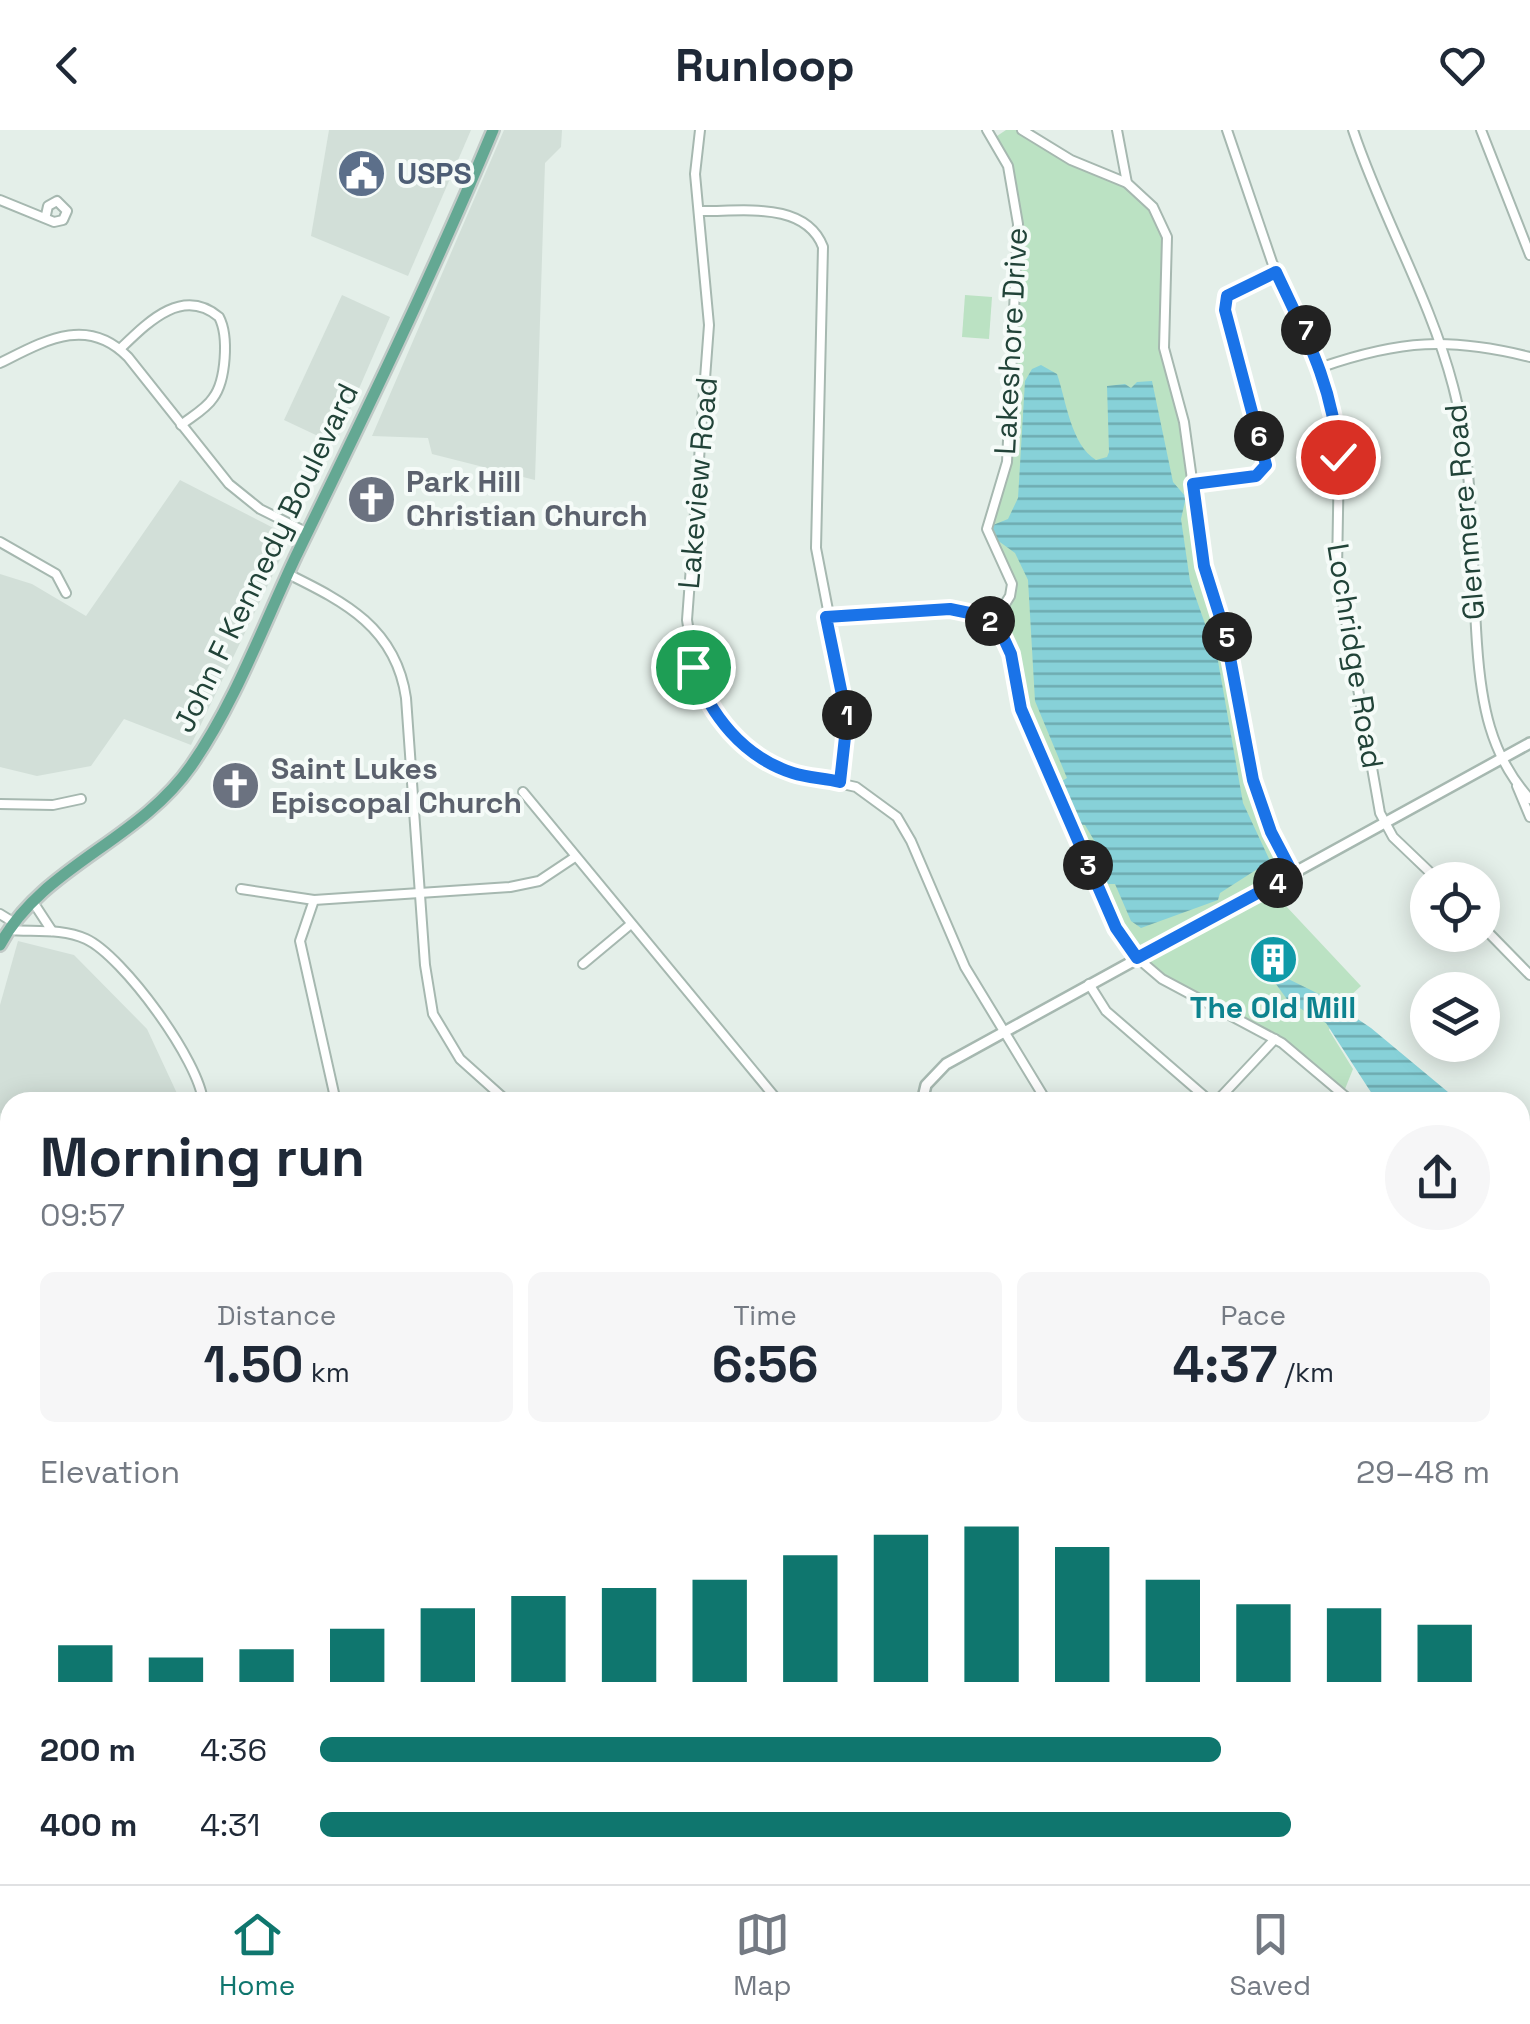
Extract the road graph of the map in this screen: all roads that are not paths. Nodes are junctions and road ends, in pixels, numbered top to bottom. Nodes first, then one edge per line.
1 (493, 130) edge
2 (700, 130) edge
3 (1006, 130) edge
4 (1022, 130) edge
5 (1117, 130) edge
6 (1227, 130) edge
7 (1353, 130) edge
8 (1481, 130) edge
9 (991, 134) edge
10 (1127, 183) junction
11 (0, 200) edge
12 (699, 211) junction
13 (46, 215) dead end
14 (1530, 255) edge
15 (1276, 272) junction
16 (1439, 342) junction
17 (120, 349) junction
18 (1530, 357) edge
19 (0, 363) edge
20 (1322, 367) junction
21 (181, 425) junction
22 (1193, 484) junction
23 (308, 533) junction
24 (0, 542) edge
25 (288, 574) junction
26 (66, 593) dead end
27 (826, 617) junction
28 (993, 623) junction
29 (1530, 742) edge
30 (1501, 758) junction
31 (840, 782) junction
32 (1517, 786) junction
33 (523, 792) dead end
34 (81, 799) dead end
35 (1530, 799) edge
36 (0, 804) edge
37 (1530, 817) edge
38 (1384, 824) junction
39 (576, 857) junction
40 (1421, 862) edge
41 (1293, 874) junction
42 (241, 888) dead end
43 (420, 894) junction
44 (314, 900) junction
45 (32, 901) junction
46 (0, 914) edge
47 (631, 924) junction
48 (11, 926) junction
49 (52, 932) junction
50 (1500, 944) edge
51 (0, 945) edge
52 (1137, 958) junction
53 (583, 964) dead end
54 (1530, 974) edge
55 (1089, 984) junction
56 (1004, 1031) junction
57 (1275, 1039) junction
58 (200, 1092) edge
59 (334, 1092) edge
60 (497, 1092) edge
61 (771, 1092) edge
62 (924, 1092) edge
63 (1040, 1092) edge
64 (1201, 1092) edge
65 (1223, 1092) edge
66 (1340, 1092) edge

1 - 23 main road, John F Kennedy Boulevard
2 - 12 street, Lakeview Road
3 - 9 street, Lakeshore Drive
4 - 10 street
5 - 10 street
6 - 15 street, Lochridge Road
7 - 16 street, Glenmere Road
8 - 14 street
9 - 28 street, Lakeshore Drive
10 - 22 street
11 - 13 street
12 - 27 street
12 - 31 street, Lakeview Road
15 - 20 street, Lochridge Road
15 - 22 street
16 - 18 street
16 - 20 street
16 - 30 street, Glenmere Road
17 - 19 street
17 - 21 street
17 - 21 street
20 - 38 street, Lochridge Road
21 - 23 street
22 - 41 street
23 - 25 main road, John F Kennedy Boulevard
24 - 26 street
25 - 43 street
25 - 45 main road, John F Kennedy Boulevard
27 - 28 street
27 - 31 street
28 - 52 street
29 - 30 street
30 - 32 street, Glenmere Road
30 - 38 street
31 - 56 street, Lakeview Road
32 - 35 street, Glenmere Road
32 - 37 street, Glenmere Road
33 - 39 street
34 - 36 street
38 - 40 street
38 - 41 street
39 - 43 street
39 - 47 street
41 - 52 street
42 - 44 street
43 - 44 street
43 - 60 street
44 - 59 street
45 - 48 main road, John F Kennedy Boulevard
45 - 49 street
46 - 48 street
47 - 53 street
47 - 61 street
48 - 49 street
48 - 51 main road, John F Kennedy Boulevard
49 - 58 street
50 - 54 street
52 - 55 street
52 - 57 street
55 - 56 street
55 - 64 street
56 - 62 street
56 - 63 street, Lakeview Road
57 - 65 street
57 - 66 street

